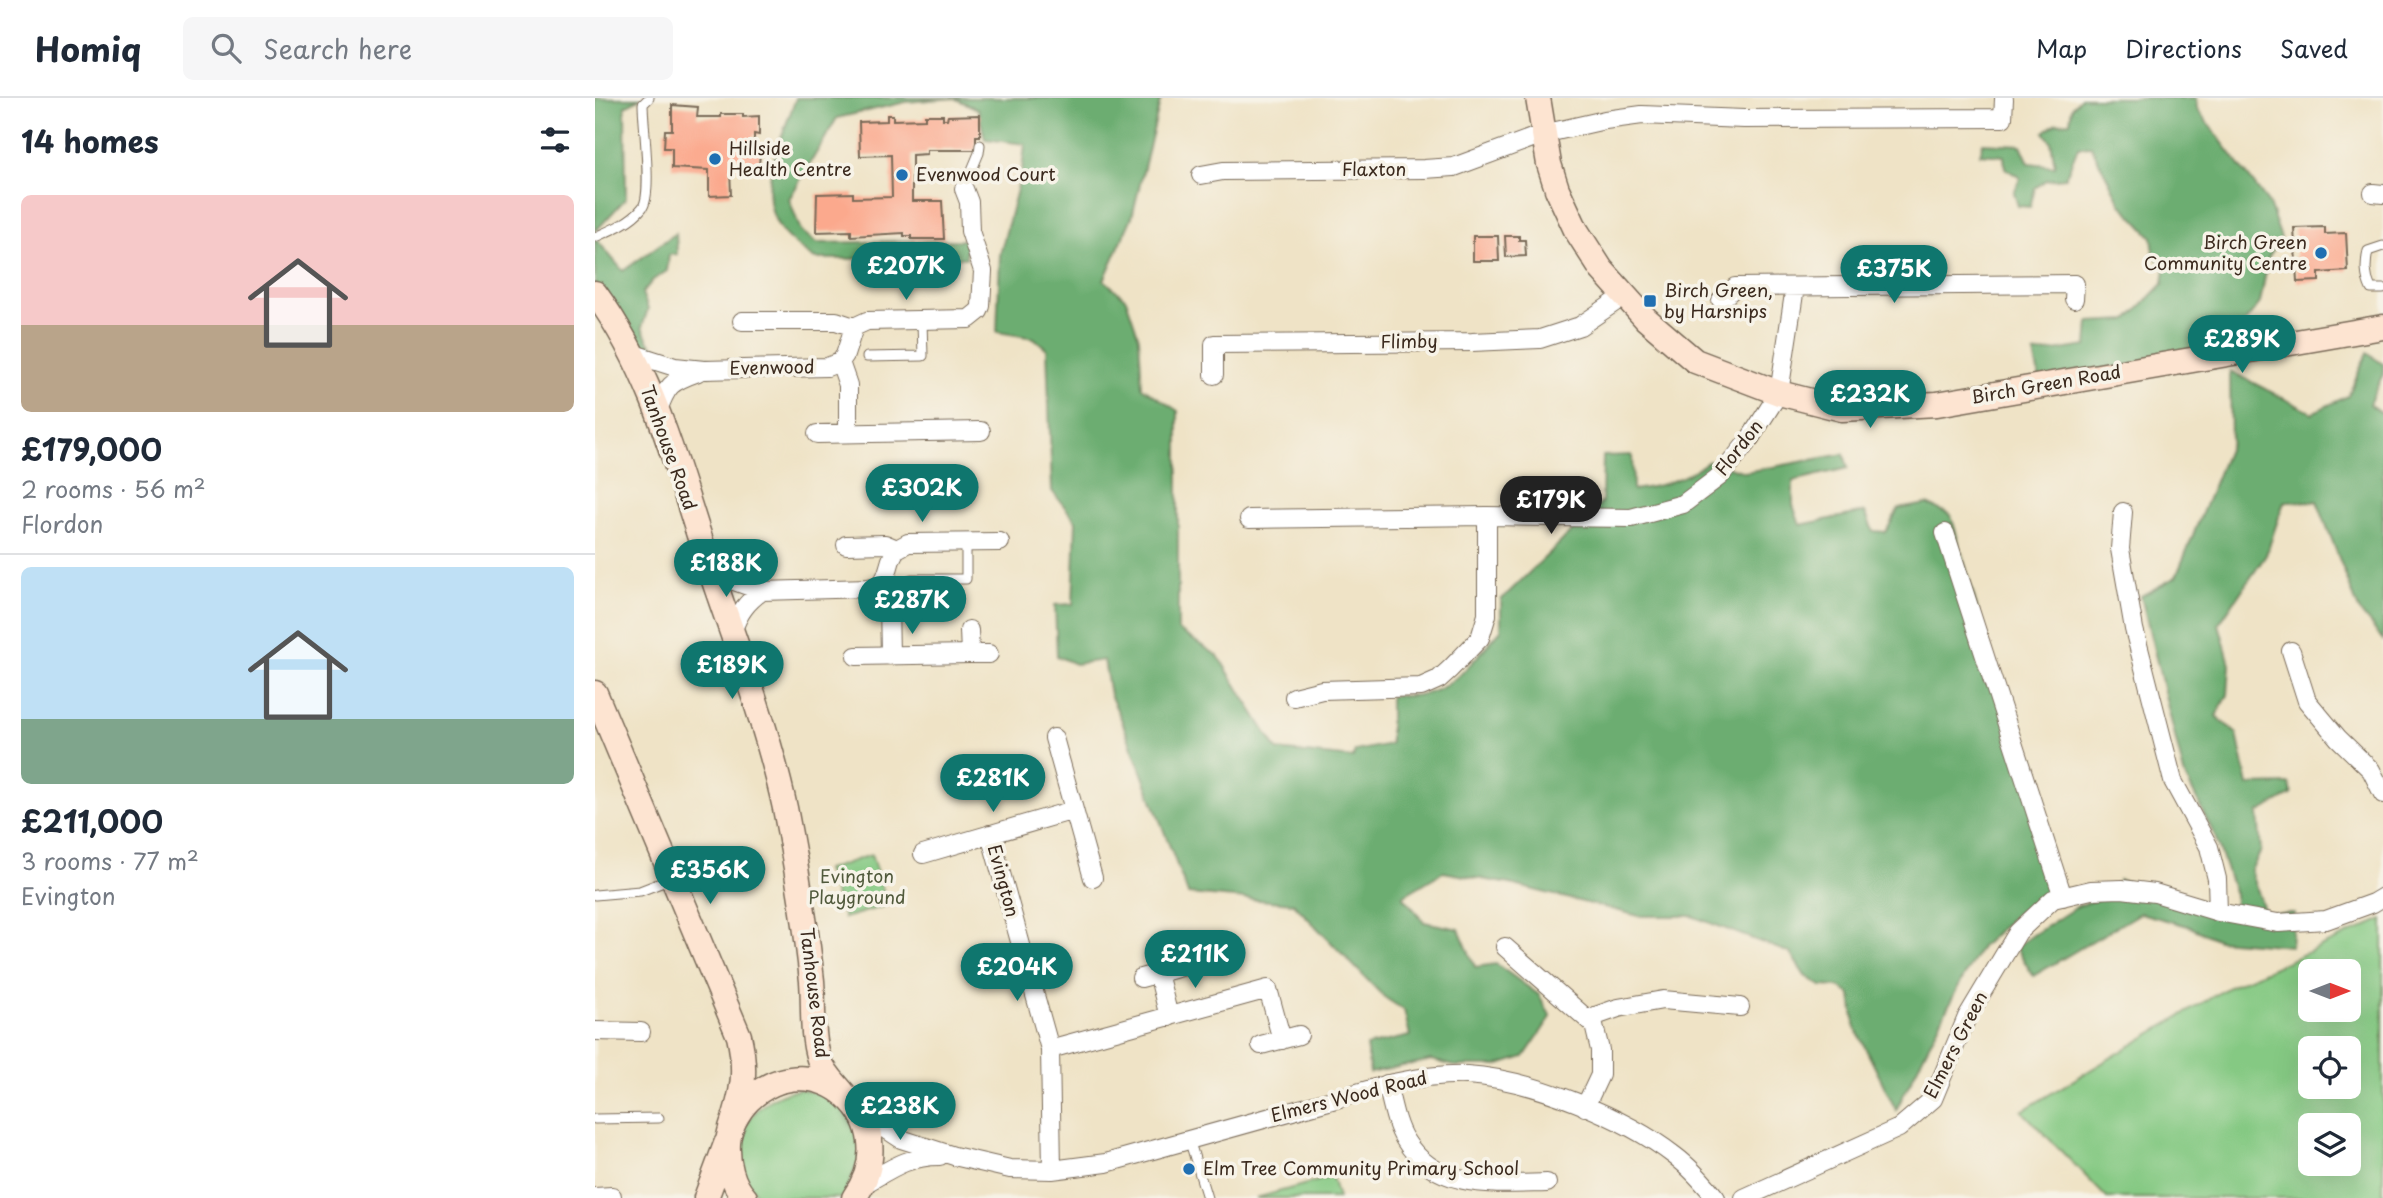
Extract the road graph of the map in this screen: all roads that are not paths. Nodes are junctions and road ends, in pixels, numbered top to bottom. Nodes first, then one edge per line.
1 (649, 98) edge
2 (1538, 98) edge
3 (2004, 99) edge
4 (1543, 134) junction
5 (980, 145) dead end
6 (1201, 175) dead end
7 (964, 189) joint
8 (595, 237) edge
9 (2383, 246) edge
10 (1795, 287) junction
11 (2383, 289) edge
12 (595, 293) edge
13 (1624, 296) junction
14 (2074, 299) dead end
15 (1721, 300) dead end
16 (742, 321) dead end
17 (922, 321) junction
18 (854, 327) junction
19 (2383, 327) edge
20 (631, 353) junction
21 (867, 357) dead end
22 (840, 362) junction
23 (704, 370) junction
24 (1214, 375) dead end
25 (1779, 393) junction
26 (657, 413) junction
27 (981, 431) dead end
28 (848, 433) junction
29 (817, 434) dead end
30 (2123, 512) dead end
31 (1487, 516) junction
32 (1249, 519) dead end
33 (1945, 533) dead end
34 (966, 542) junction
35 (1000, 542) dead end
36 (846, 545) dead end
37 (897, 549) junction
38 (710, 568) junction
39 (911, 579) dead end
40 (880, 585) junction
41 (762, 591) junction
42 (733, 630) junction
43 (969, 630) dead end
44 (2291, 651) dead end
45 (970, 654) junction
46 (989, 654) dead end
47 (856, 656) dead end
48 (890, 656) junction
49 (595, 693) edge
50 (1294, 697) dead end
51 (1054, 738) dead end
52 (2383, 793) edge
53 (1074, 810) junction
54 (991, 834) junction
55 (923, 854) dead end
56 (673, 878) junction
57 (1093, 878) dead end
58 (595, 895) edge
59 (2063, 897) junction
60 (2383, 897) edge
61 (2218, 912) junction
62 (1505, 947) dead end
63 (1188, 965) dead end
64 (1739, 1007) dead end
65 (1169, 1017) junction
66 (1587, 1019) junction
67 (595, 1031) edge
68 (641, 1032) dead end
69 (1261, 1045) dead end
70 (1050, 1049) junction
71 (1387, 1084) junction
72 (852, 1103) junction
73 (1585, 1107) junction
74 (659, 1118) dead end
75 (595, 1119) edge
76 (730, 1134) junction
77 (1189, 1139) junction
78 (954, 1156) junction
79 (1517, 1165) dead end
80 (1052, 1170) junction
81 (1518, 1184) junction
82 (1547, 1184) dead end
83 (859, 1192) edge
84 (706, 1198) edge
85 (745, 1198) edge
86 (1207, 1198) edge
87 (1716, 1198) edge
88 (1744, 1198) edge

1 - 8 lane
2 - 4 street, Birch Green Road
3 - 4 street, Flaxton
4 - 6 street, Flaxton
4 - 13 street, Birch Green Road
5 - 7 lane
7 - 17 street
9 - 11 lane
10 - 14 street
10 - 15 street
10 - 25 street
12 - 20 street, Tanhouse Road
13 - 24 street, Flimby
13 - 25 street, Birch Green Road
16 - 18 street
17 - 18 street
17 - 21 lane
18 - 22 street, Evenwood
19 - 25 street, Birch Green Road
20 - 23 street, Evenwood
20 - 26 street, Tanhouse Road
22 - 23 street, Evenwood
22 - 28 street, Evenwood
23 - 26 street, Evenwood
25 - 31 street, Flordon
26 - 38 street, Tanhouse Road
27 - 28 street
28 - 29 street
30 - 61 street
31 - 32 street, Flordon
31 - 50 street
33 - 59 street
34 - 35 street
34 - 37 street
34 - 39 lane
36 - 37 street
37 - 40 street
38 - 41 street
38 - 42 street, Tanhouse Road
40 - 41 street
40 - 48 street
41 - 42 street
42 - 72 street, Tanhouse Road
43 - 45 street
44 - 52 street
45 - 46 street
45 - 48 street
47 - 48 street
49 - 56 street
51 - 53 street
53 - 54 street, Evington
53 - 57 street
54 - 55 street, Evington
54 - 70 street, Evington
56 - 58 lane
56 - 76 street
59 - 61 street, Elmers Green
59 - 88 street, Elmers Green
60 - 61 street, Elmers Green
62 - 66 street
63 - 65 street
64 - 66 street
65 - 69 street
65 - 70 street
66 - 73 street
67 - 68 street
70 - 80 street, Evington
71 - 73 street, Elmers Wood Road
71 - 77 street, Elmers Wood Road
71 - 81 street
72 - 76 street
72 - 78 street, Elmers Wood Road
72 - 83 street, Tanhouse Road
73 - 87 street, Elmers Wood Road
74 - 75 lane
76 - 84 street
76 - 85 street
77 - 80 street, Elmers Wood Road
77 - 86 lane
78 - 80 street, Elmers Wood Road
78 - 83 street, Elmers Wood Road
79 - 81 street
81 - 82 street

